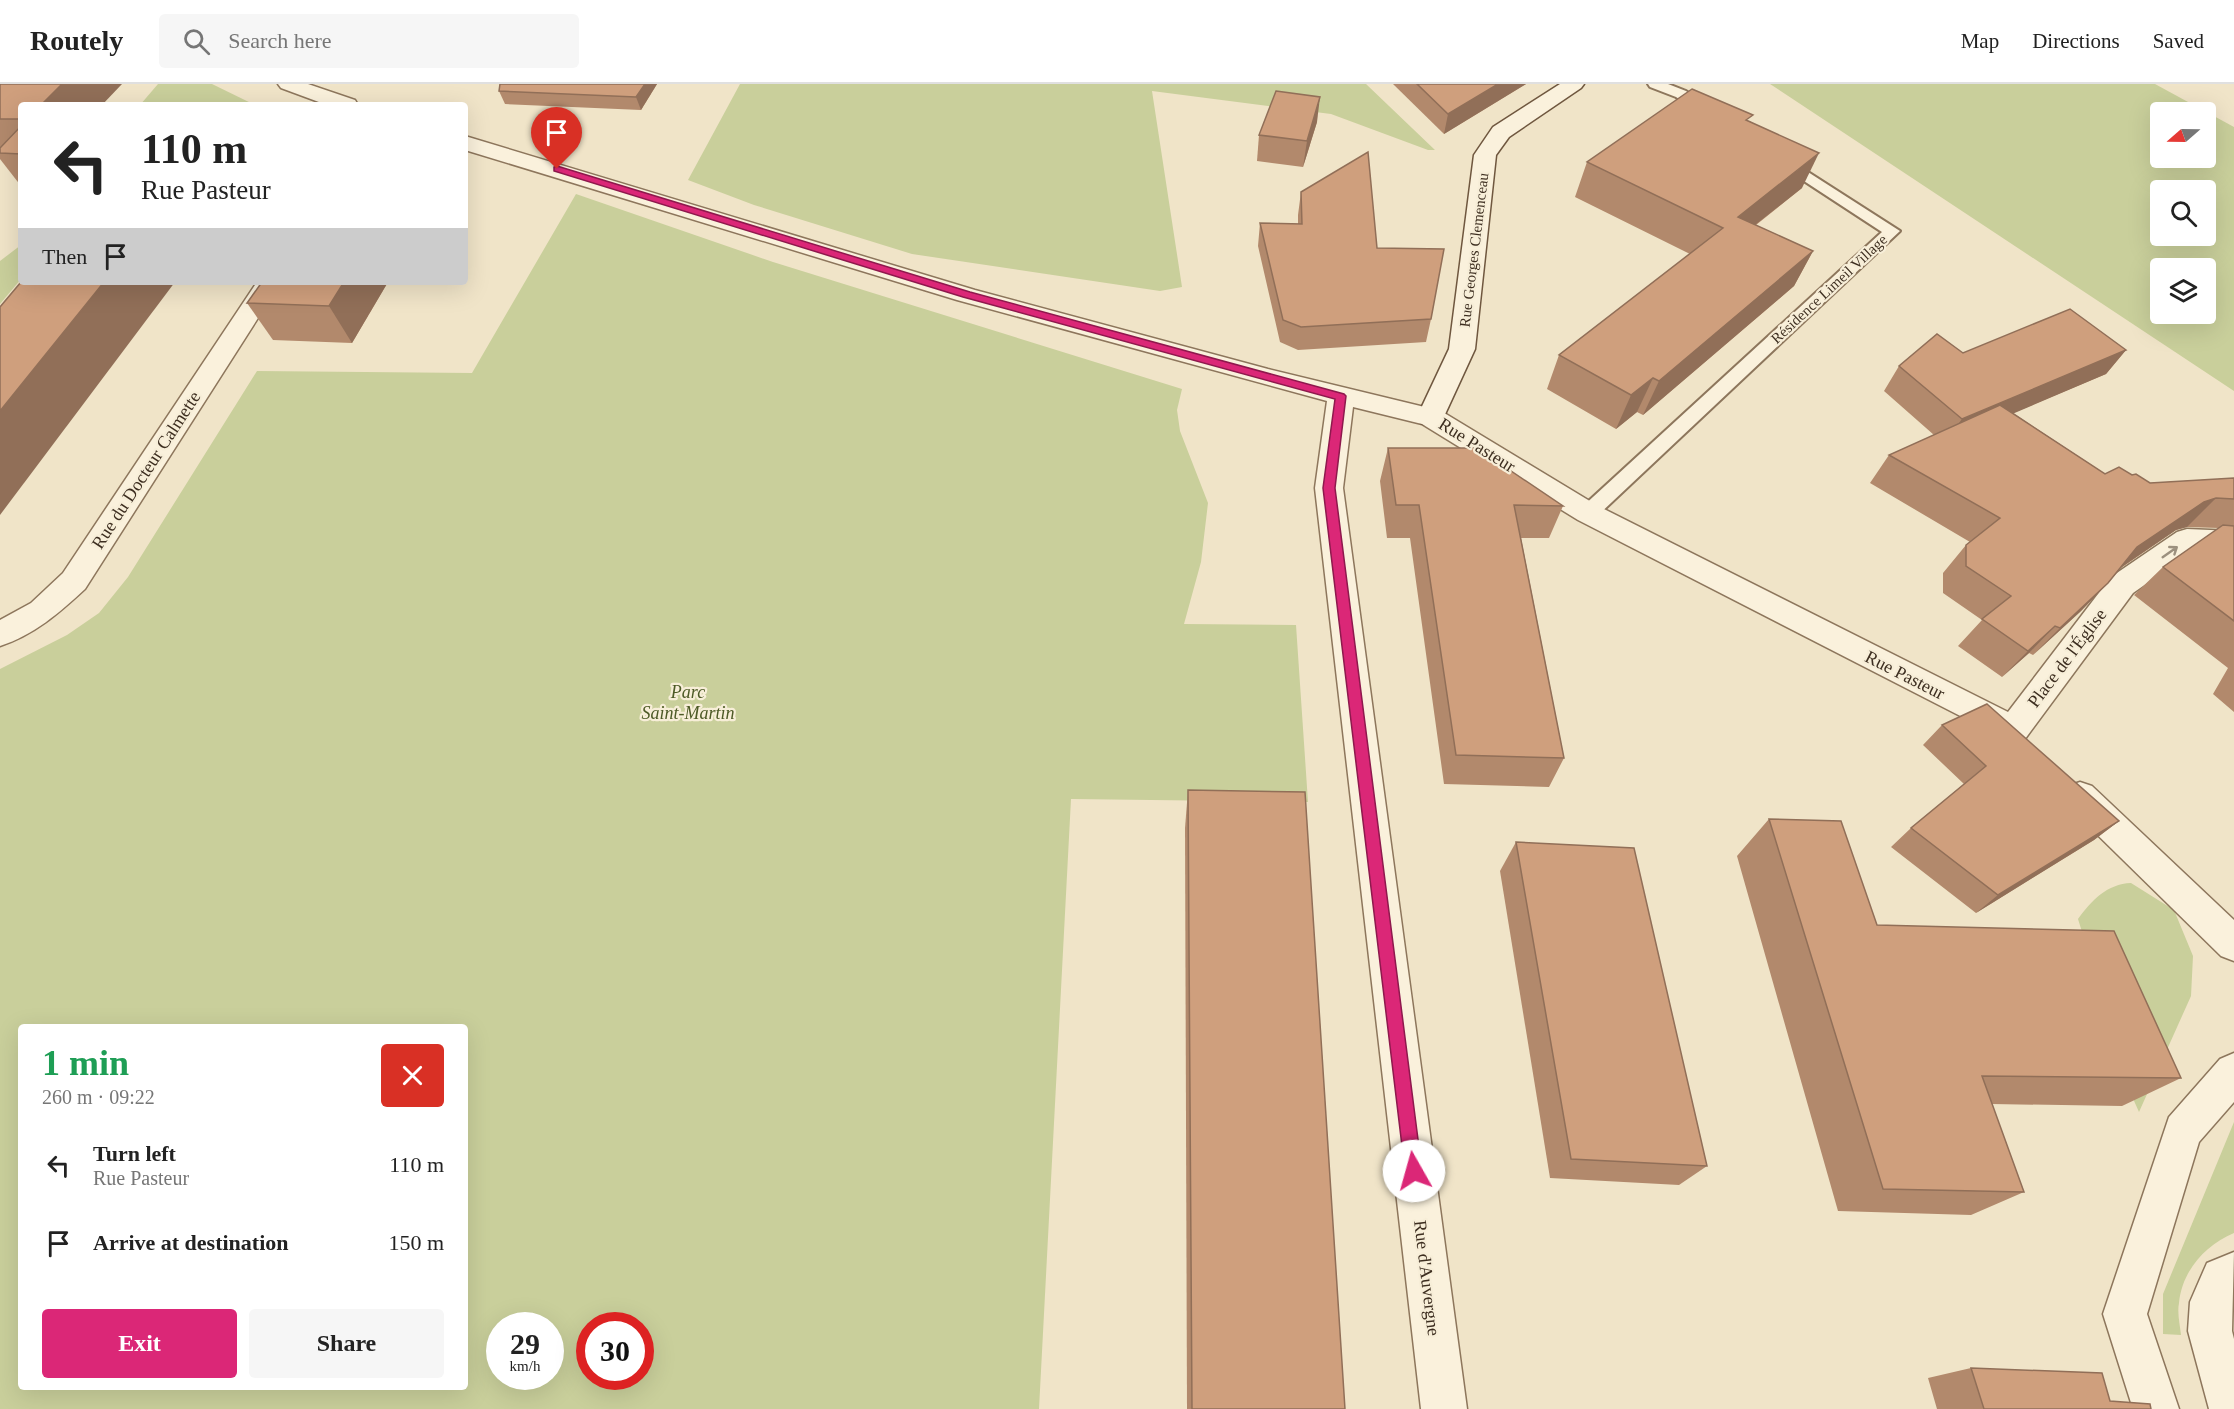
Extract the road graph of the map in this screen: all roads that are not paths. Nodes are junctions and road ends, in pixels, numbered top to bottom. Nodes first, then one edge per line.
1 (288, 84) edge
2 (1574, 84) edge
3 (1655, 84) edge
4 (339, 102) edge
5 (1721, 120) edge
6 (468, 144) edge
7 (1772, 153) edge
8 (267, 285) edge
9 (1341, 396) junction
10 (1431, 417) junction
11 (1588, 513) junction
12 (2234, 542) edge
13 (0, 634) edge
14 (2021, 739) joint
15 (2064, 780) edge
16 (2234, 945) edge
17 (2234, 1072) edge
18 (2234, 1273) edge
19 (1443, 1409) edge
20 (2156, 1409) edge
21 (2232, 1409) edge

1 - 4 street
2 - 10 street, Rue Georges Clemenceau
3 - 5 lane
6 - 9 street, Rue Pasteur
7 - 11 lane, Résidence Limeil Village
8 - 13 street, Rue du Docteur Calmette
9 - 10 street, Rue Pasteur
9 - 19 street, Rue d'Auvergne
10 - 11 street, Rue Pasteur
11 - 14 street, Rue Pasteur
14 -> 12 street, Place de l'Église
15 - 16 street
17 - 20 street
18 - 21 street

